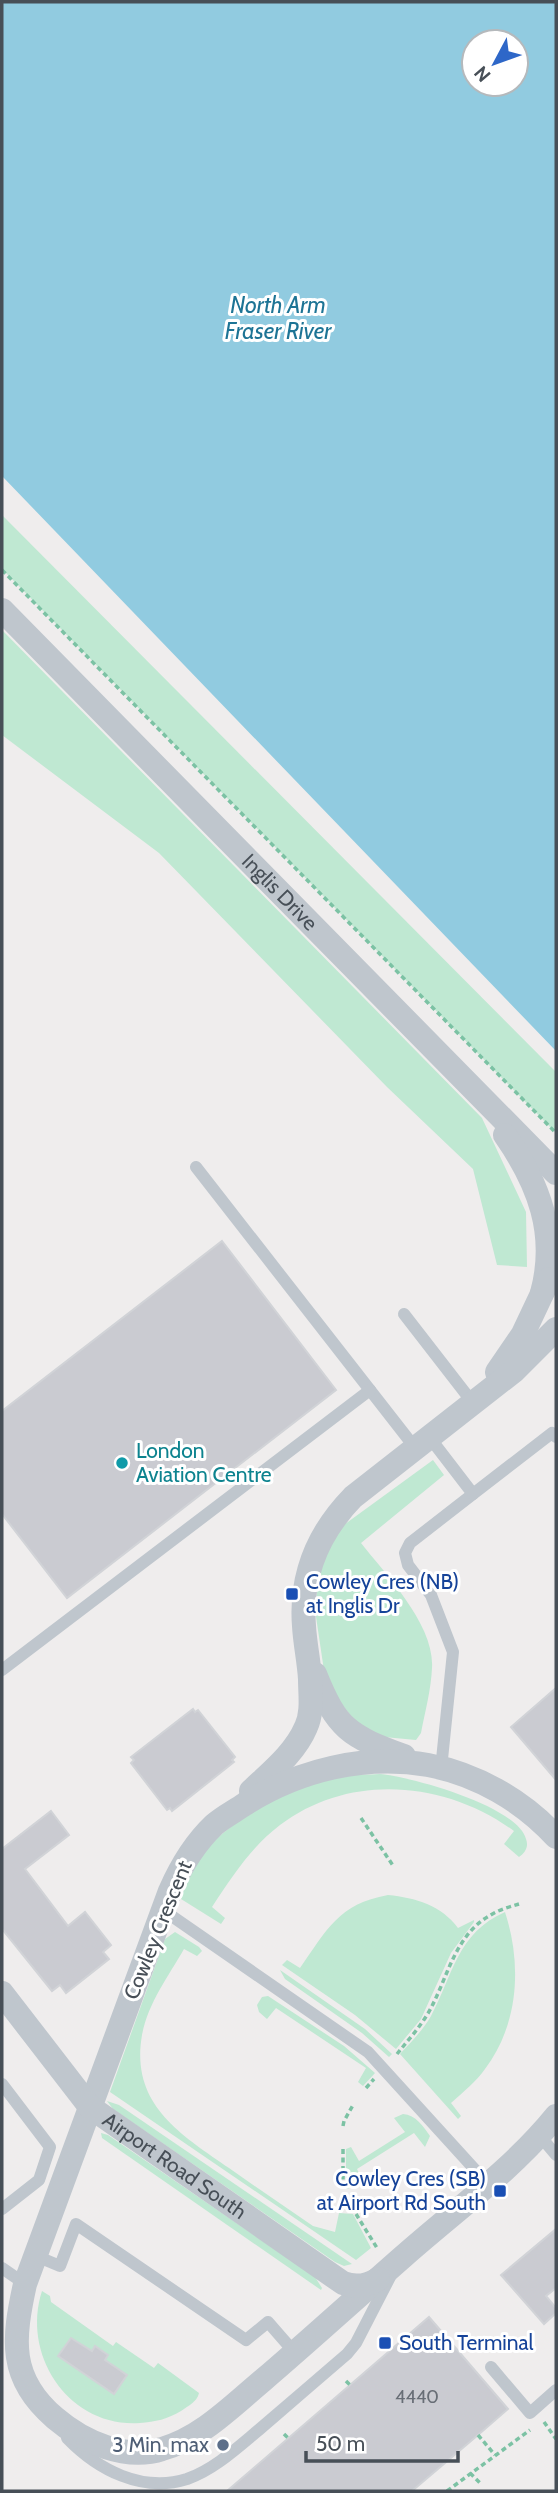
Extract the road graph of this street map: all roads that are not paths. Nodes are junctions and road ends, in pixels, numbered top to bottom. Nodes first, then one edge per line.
1 (2, 610) edge
2 (474, 1092) junction
3 (195, 1167) dead end
4 (556, 1173) edge
5 (556, 1268) edge
6 (542, 1293) junction
7 (404, 1314) dead end
8 (556, 1329) edge
9 (370, 1390) junction
10 (475, 1401) junction
11 (556, 1437) edge
12 (423, 1443) junction
13 (473, 1494) junction
14 (309, 1659) junction
15 (2, 1670) edge
16 (435, 1767) junction
17 (217, 1822) junction
18 (556, 1837) edge
19 (163, 1910) junction
20 (2, 1995) edge
21 (2, 2084) edge
22 (90, 2106) junction
23 (556, 2116) edge
24 (540, 2136) junction
25 (556, 2155) edge
26 (488, 2184) junction
27 (2, 2209) edge
28 (36, 2256) junction
29 (404, 2256) junction
30 (2, 2268) edge
31 (382, 2276) junction
32 (25, 2284) junction
33 (295, 2353) junction
34 (491, 2367) dead end
35 (556, 2390) edge
36 (36, 2400) junction
37 (189, 2486) edge

1 - 2 street, Inglis Drive
2 - 4 street, Inglis Drive
2 - 6 street
3 - 9 lane
5 - 6 street
6 - 10 street
7 - 10 lane
8 - 10 street
9 - 12 lane
9 - 15 lane
10 - 12 street
11 - 13 lane
12 - 13 lane
12 - 14 street
13 - 16 lane
14 - 16 street
14 - 17 street
16 - 17 street, Cowley Crescent
16 - 18 street, Cowley Crescent
17 - 19 street, Cowley Crescent
19 - 22 street, Cowley Crescent
19 - 26 lane
20 - 22 street, Airport Road South
21 - 27 lane
22 - 28 street, Cowley Crescent
22 - 31 street, Airport Road South
23 - 24 street, Cowley Crescent
24 - 25 lane
24 - 26 street, Cowley Crescent
26 - 29 street, Cowley Crescent
28 - 32 street, Cowley Crescent
28 - 33 lane
29 - 31 street, Cowley Crescent
29 - 37 lane, Cowley Crescent
30 - 32 lane
31 - 33 street, Cowley Crescent
32 - 36 street, Cowley Crescent
33 - 36 street, Cowley Crescent
34 - 35 lane
36 - 37 lane, Cowley Crescent

